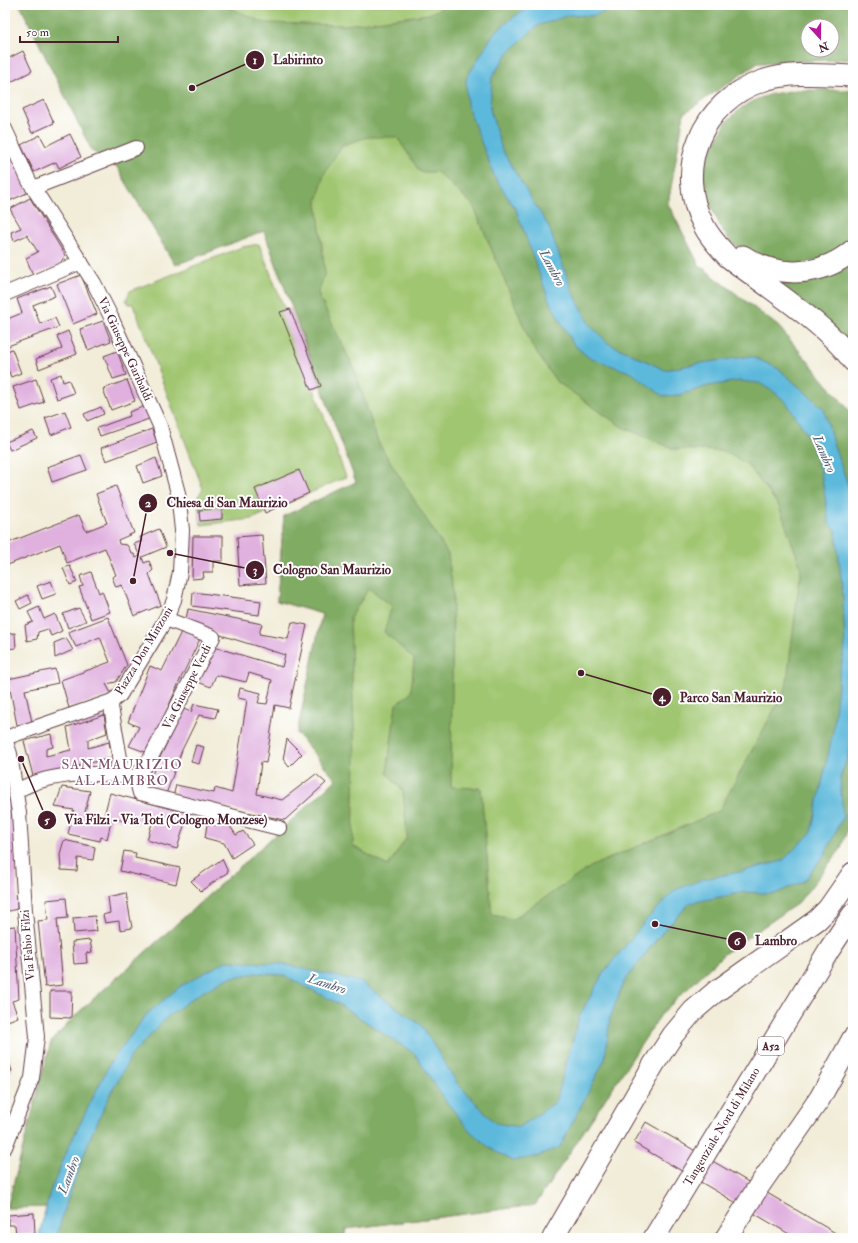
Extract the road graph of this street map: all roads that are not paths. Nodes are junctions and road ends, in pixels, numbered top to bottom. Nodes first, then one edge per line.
1 (850, 80) edge
2 (7, 138) edge
3 (136, 148) dead end
4 (33, 188) junction
5 (853, 250) edge
6 (81, 262) junction
7 (5, 294) edge
8 (853, 361) edge
9 (177, 590) joint
10 (166, 619) junction
11 (107, 703) junction
12 (5, 738) edge
13 (115, 775) junction
14 (136, 777) junction
15 (12, 787) edge
16 (279, 828) dead end
17 (853, 872) edge
18 (853, 914) edge
19 (853, 1038) edge
20 (5, 1147) edge
21 (553, 1238) edge
22 (654, 1238) edge
23 (726, 1238) edge

1 - 5 highway
1 - 8 highway
2 - 4 street, Via Giuseppe Garibaldi
3 - 4 street
4 - 6 street, Via Giuseppe Garibaldi
6 - 7 street
6 - 9 street, Via Giuseppe Garibaldi
9 - 10 street, Piazza Don Minzoni
10 - 11 street, Piazza Don Minzoni
10 - 14 street, Via Giuseppe Verdi
11 - 12 street
11 - 13 street
12 - 15 street, Via Fabio Filzi
13 - 14 street
13 - 15 street
14 - 16 street
15 - 20 street, Via Fabio Filzi
17 - 21 highway
18 - 22 highway, Tangenziale Nord di Milano / A52
19 - 23 highway

